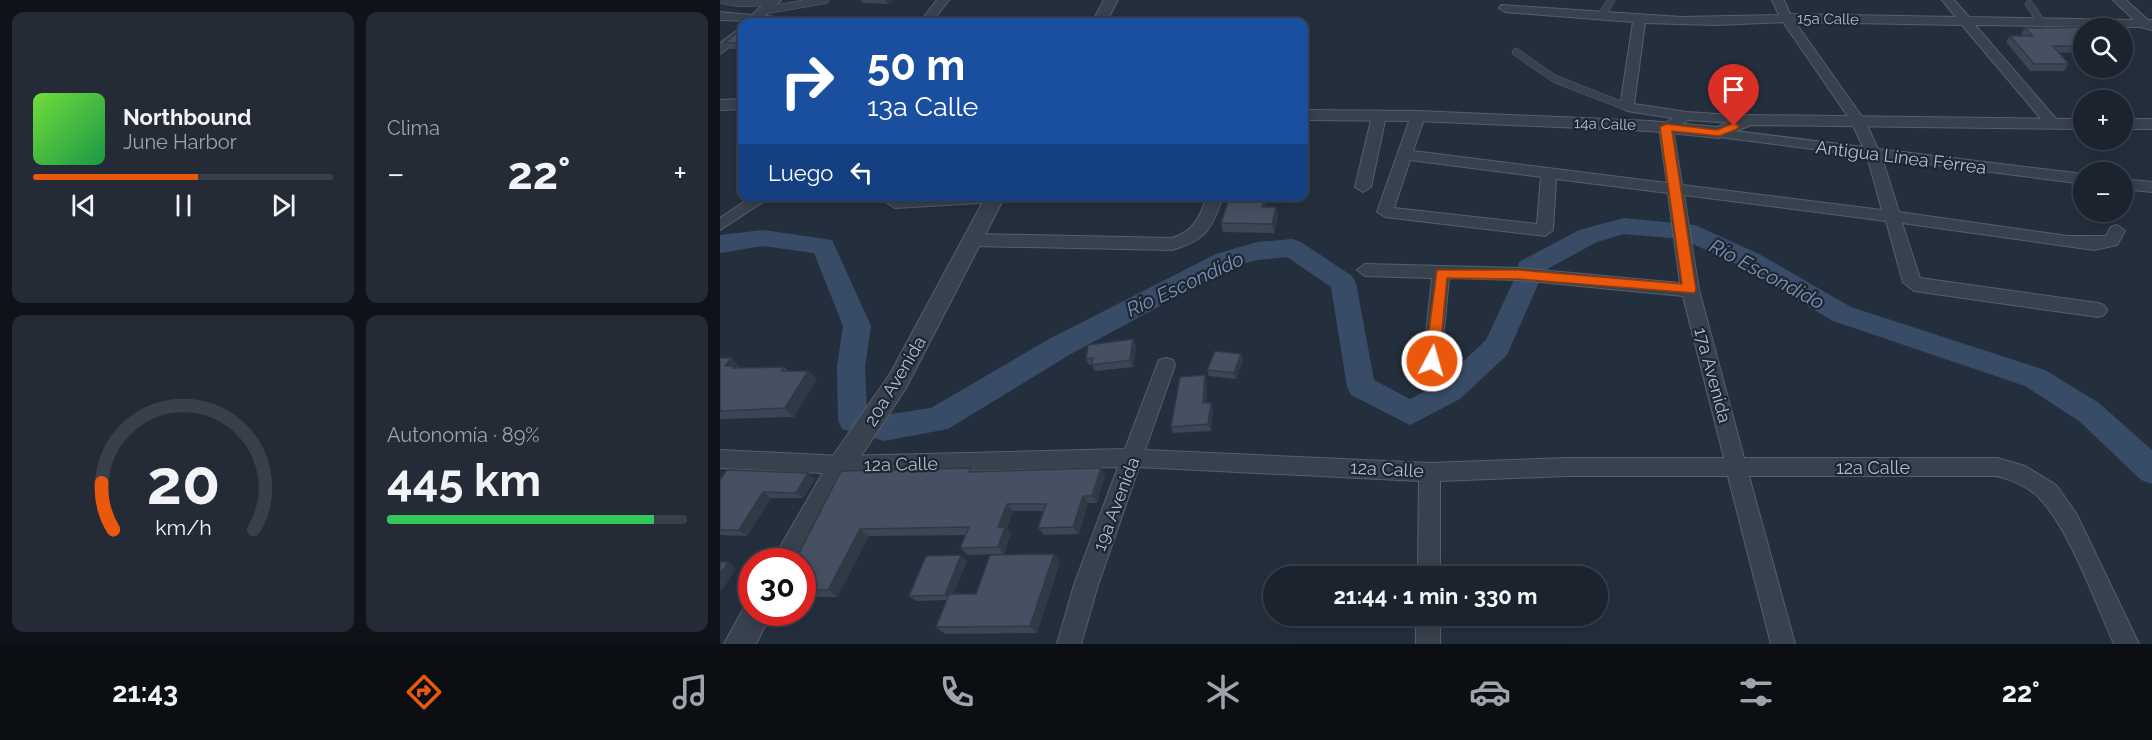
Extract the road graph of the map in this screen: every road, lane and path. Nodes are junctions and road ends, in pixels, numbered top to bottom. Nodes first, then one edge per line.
1 (720, 0) edge
2 (825, 0) edge
3 (943, 0) edge
4 (1111, 0) edge
5 (1611, 0) edge
6 (1778, 0) edge
7 (1948, 0) edge
8 (2119, 0) edge
9 (772, 4) edge
10 (2029, 4) dead end
11 (1505, 8) dead end
12 (1602, 15) junction
13 (720, 16) edge
14 (757, 18) edge
15 (929, 18) edge
16 (1100, 18) edge
17 (1786, 18) junction
18 (738, 19) edge
19 (1640, 19) junction
20 (1965, 22) junction
21 (2042, 23) junction
22 (2149, 26) edge
23 (738, 34) edge
24 (720, 50) edge
25 (1516, 52) dead end
26 (738, 104) edge
27 (720, 105) edge
28 (1627, 107) junction
29 (1308, 115) edge
30 (1379, 116) junction
31 (1687, 116) junction
32 (1418, 117) junction
33 (1748, 120) junction
34 (1858, 121) junction
35 (2052, 123) junction
36 (2073, 124) edge
37 (2133, 124) edge
38 (2152, 124) edge
39 (1615, 125) junction
40 (1666, 127) junction
41 (1719, 133) junction
42 (1405, 155) junction
43 (1874, 155) junction
44 (1549, 172) junction
45 (2073, 178) edge
46 (2133, 184) edge
47 (2152, 187) edge
48 (1363, 188) dead end
49 (1676, 189) junction
50 (757, 201) edge
51 (929, 201) edge
52 (994, 201) edge
53 (1213, 201) edge
54 (895, 203) dead end
55 (1891, 216) junction
56 (720, 225) edge
57 (2117, 231) dead end
58 (973, 240) junction
59 (1365, 270) dead end
60 (1442, 273) junction
61 (1690, 290) junction
62 (2098, 310) dead end
63 (1432, 361) dead end
64 (1166, 365) dead end
65 (1134, 458) junction
66 (720, 459) edge
67 (841, 465) junction
68 (1738, 467) junction
69 (1430, 471) junction
70 (793, 548) edge
71 (1429, 566) edge
72 (749, 626) edge
73 (1428, 626) edge
74 (739, 644) edge
75 (1069, 644) edge
76 (1428, 644) edge
77 (1783, 644) edge
78 (2127, 644) edge

1 - 9 lane
2 - 9 lane
3 - 15 street
4 - 16 street
5 - 12 lane
6 - 17 street
7 - 20 street
8 - 22 street
9 - 14 street
10 - 21 lane
11 - 12 street, 15a Calle
12 - 19 street, 15a Calle
13 - 18 street
17 - 19 street, 15a Calle
17 - 20 street, 15a Calle
17 - 34 street
19 - 28 street
20 - 21 street, 15a Calle
20 - 35 street
21 - 22 street, 15a Calle
23 - 24 street
25 - 28 lane
26 - 27 street
28 - 31 street
28 - 39 street
29 - 30 street, 14a Calle
30 - 32 street, 14a Calle
30 - 48 street
31 - 33 street
31 - 40 street
32 - 39 street, 14a Calle
32 - 42 street
33 - 34 street
33 - 41 street
34 - 35 street
34 - 43 street
35 - 36 street
37 - 38 street
39 - 40 street, 14a Calle
40 - 41 street, 14a Calle
40 - 49 street, 17a Avenida
41 - 43 street, Antigua Línea Férrea
42 - 44 street
42 - 44 street
43 - 45 street, Antigua Línea Férrea
43 - 55 street
44 - 49 street
46 - 47 street
49 - 55 street
49 - 61 street, 17a Avenida
50 - 56 street
51 - 54 street
52 - 58 street, 20a Avenida
53 - 58 street
55 - 57 street
55 - 62 street
58 - 67 street, 20a Avenida
59 - 60 street
60 - 61 street
60 - 63 street
61 - 68 street, 17a Avenida
64 - 65 street, 19a Avenida
65 - 67 street, 12a Calle
65 - 69 street, 12a Calle
65 - 75 street, 19a Avenida
66 - 67 street, 12a Calle
67 - 70 street, 20a Avenida
68 - 69 street, 12a Calle
68 - 77 street, 17a Avenida
68 - 78 street, 12a Calle
69 - 71 street
72 - 74 street
73 - 76 street

